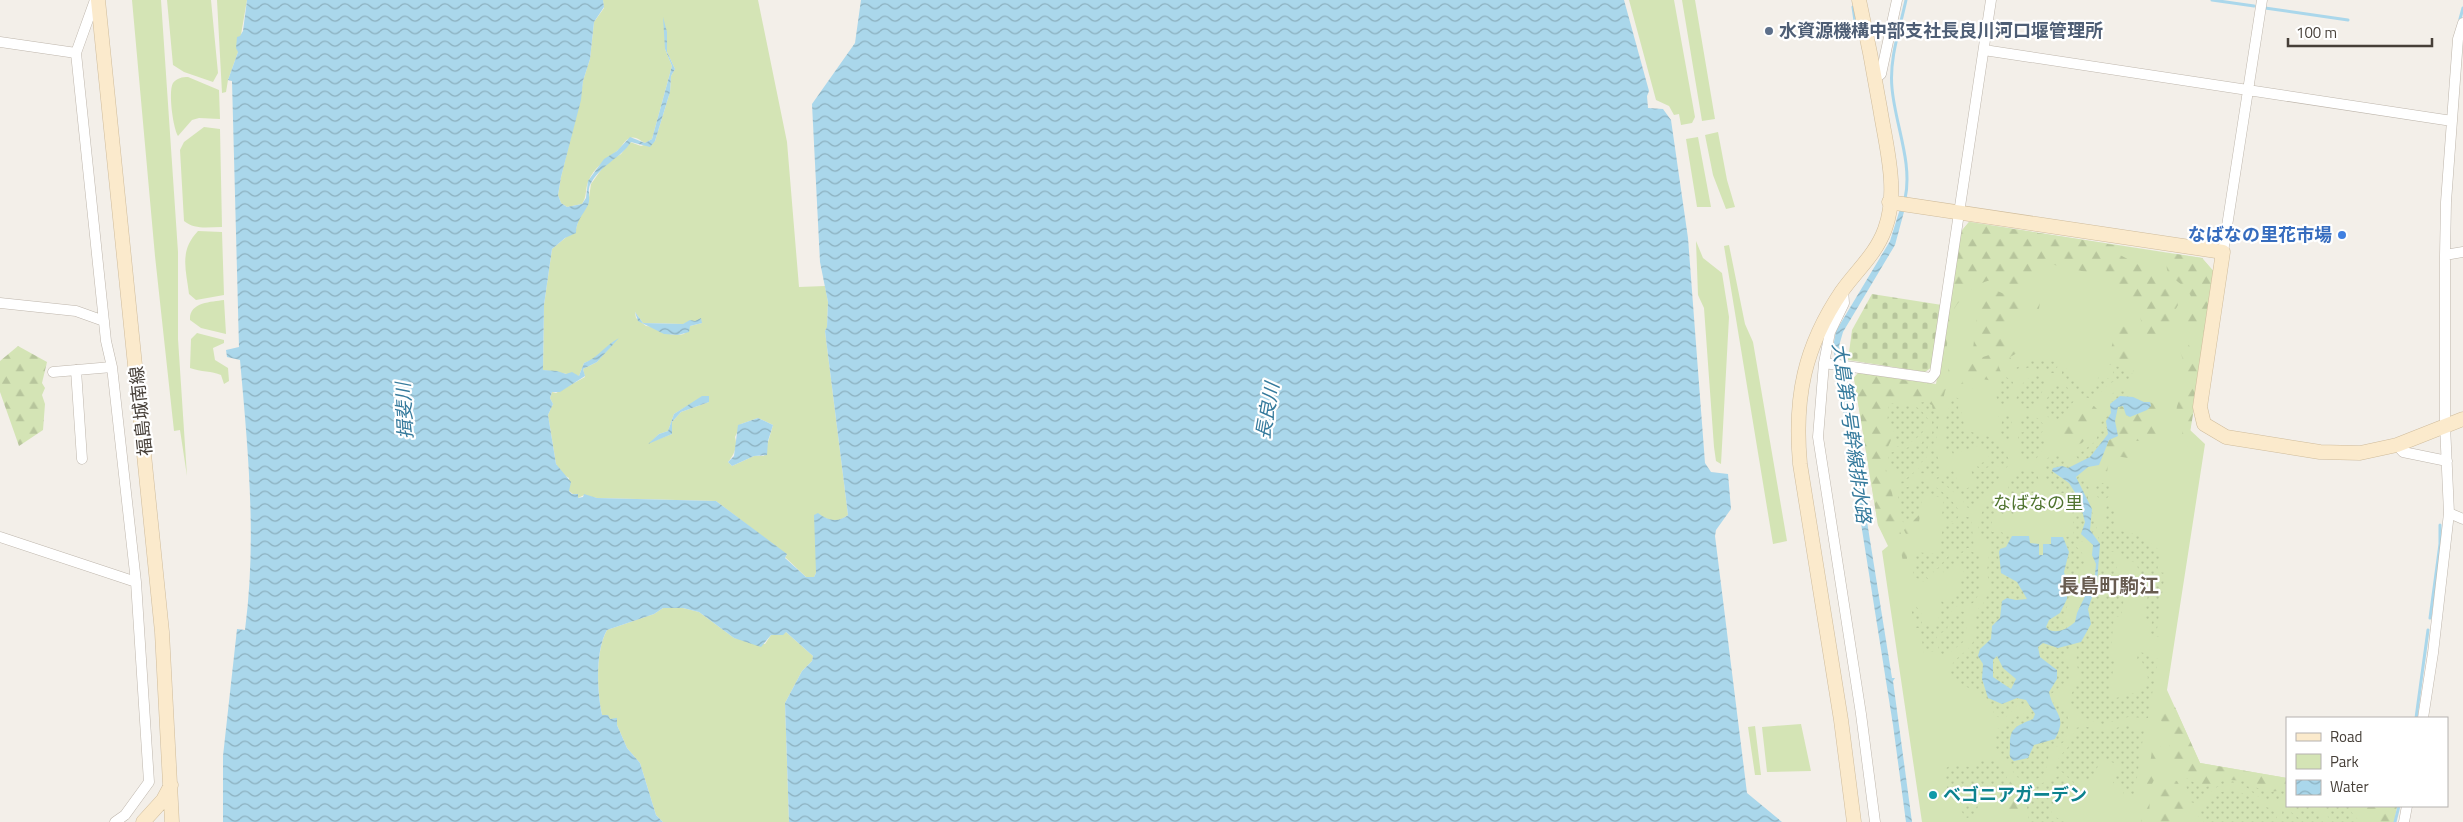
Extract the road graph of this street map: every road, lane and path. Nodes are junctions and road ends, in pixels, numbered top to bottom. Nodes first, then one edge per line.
1 (97, 0) edge
2 (1859, 0) edge
3 (1897, 0) edge
4 (1990, 0) edge
5 (2262, 0) edge
6 (2463, 23) edge
7 (0, 42) edge
8 (1984, 50) junction
9 (76, 53) junction
10 (1875, 79) junction
11 (2248, 90) junction
12 (2452, 121) junction
13 (1893, 203) junction
14 (1958, 212) junction
15 (2223, 252) junction
16 (2463, 252) edge
17 (2445, 255) junction
18 (1843, 290) junction
19 (0, 303) edge
20 (104, 321) junction
21 (1828, 363) junction
22 (112, 367) junction
23 (76, 370) junction
24 (53, 372) dead end
25 (2463, 419) edge
26 (2445, 425) junction
27 (2397, 445) junction
28 (82, 458) dead end
29 (2447, 461) junction
30 (2449, 513) junction
31 (2463, 519) edge
32 (0, 537) edge
33 (136, 582) junction
34 (2423, 717) edge
35 (171, 784) junction
36 (2407, 807) edge
37 (115, 822) edge
38 (143, 822) edge
39 (172, 822) edge
40 (1854, 822) edge
41 (1875, 822) edge
42 (2404, 822) edge

1 - 9 street
1 - 35 street, 福島城南線
2 - 10 street
3 - 10 street
4 - 8 street
5 - 11 street
6 - 12 street
7 - 9 street
8 - 11 street
8 - 14 street
9 - 20 street
10 - 13 street
11 - 12 street
11 - 15 street
12 - 17 street
13 - 14 street
13 - 18 street
14 - 15 street
14 - 21 street
15 - 27 street
16 - 17 street
17 - 26 street
18 - 21 street
18 - 40 street
19 - 20 street
20 - 22 street
21 - 41 street
22 - 23 street
22 - 33 street
23 - 24 street
23 - 28 street
25 - 26 street
26 - 27 street
26 - 29 street
27 - 29 street
29 - 30 street
30 - 31 street
30 - 34 street
32 - 33 street
33 - 37 street
35 - 38 street
35 - 39 street, 福島城南線
36 - 42 street

